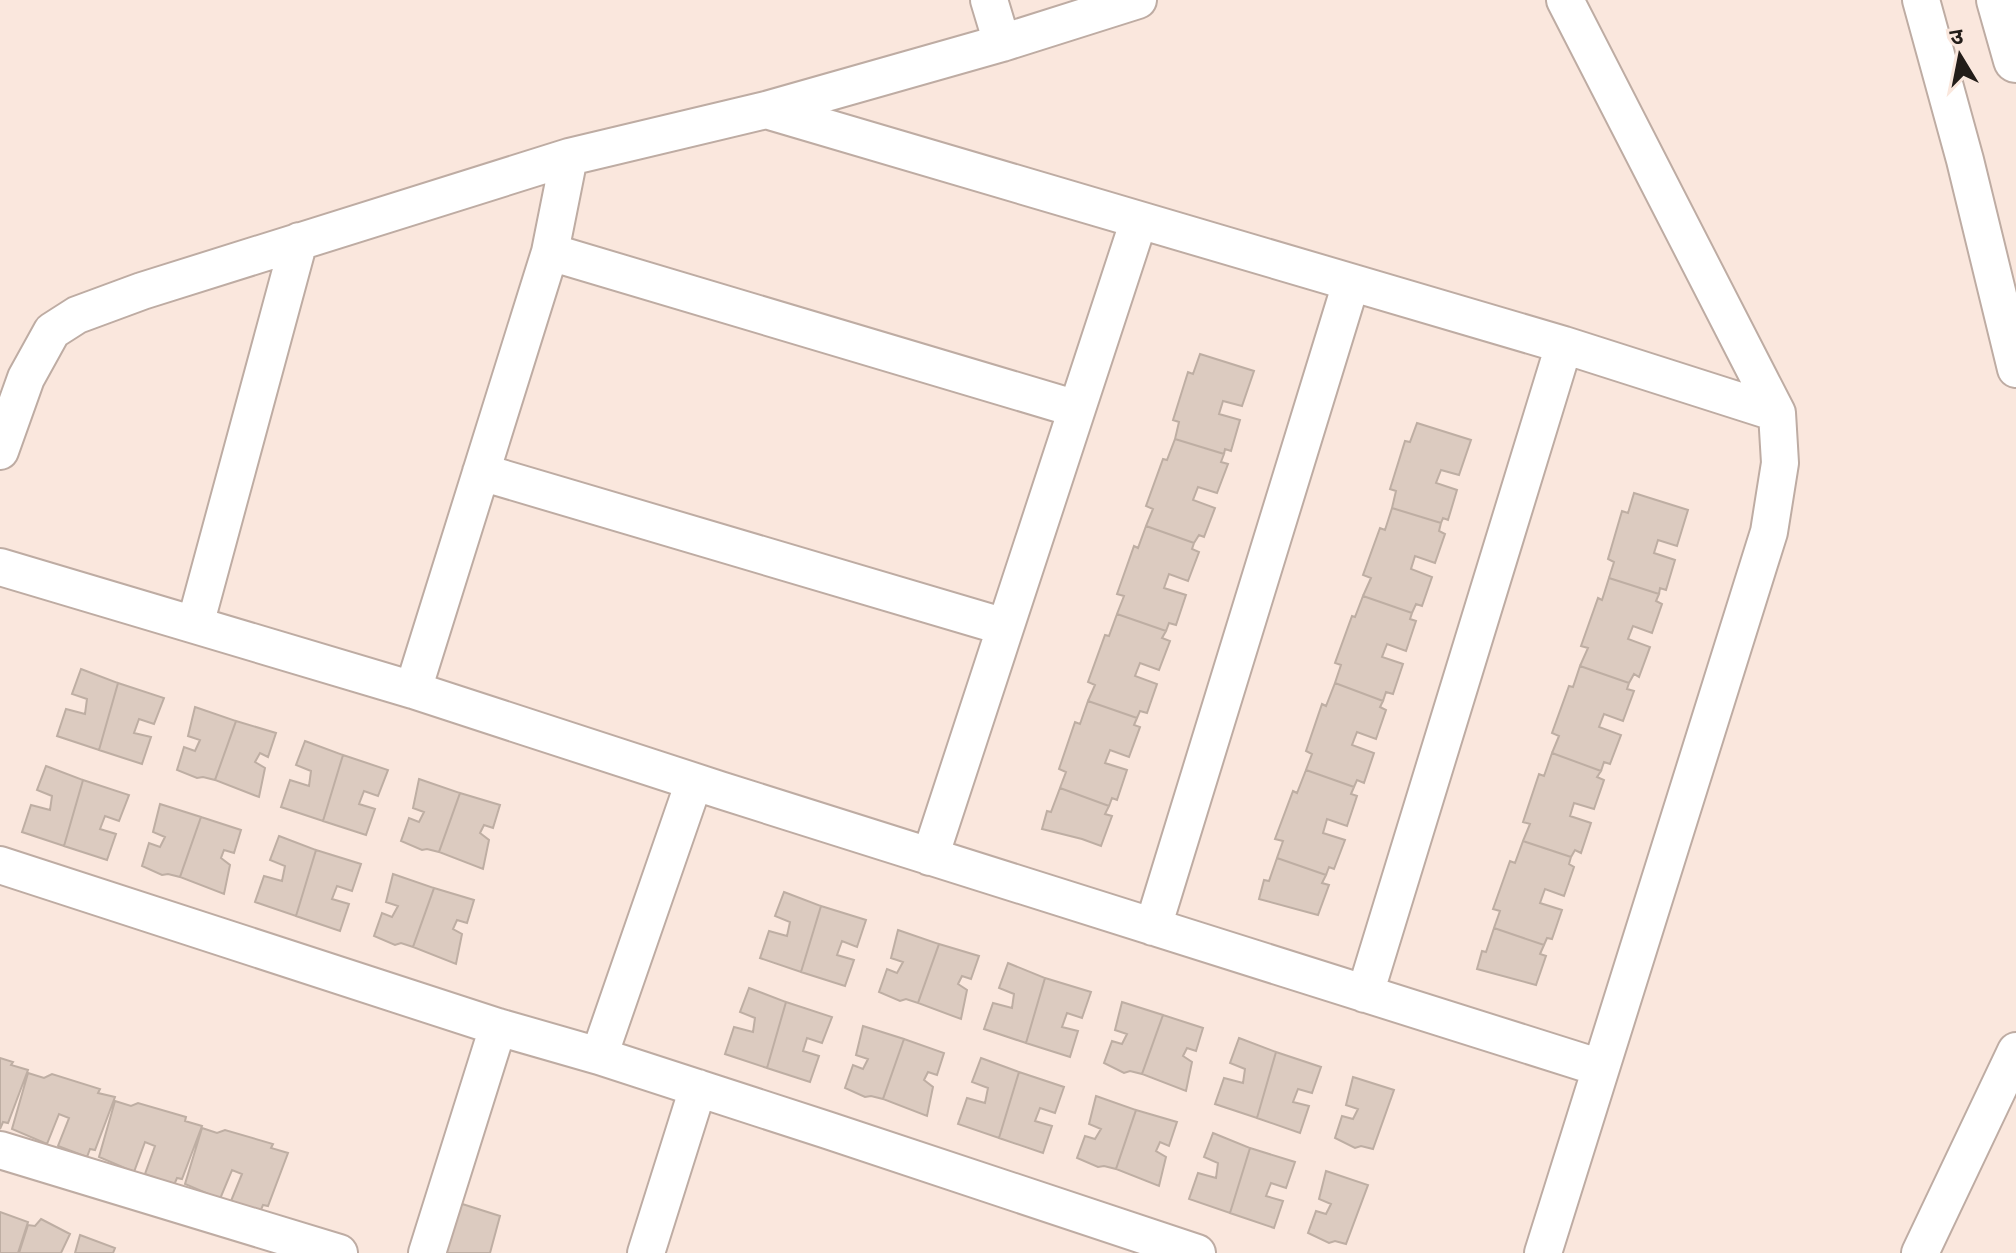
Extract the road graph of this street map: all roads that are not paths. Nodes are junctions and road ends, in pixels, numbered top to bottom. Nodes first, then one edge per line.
1 (989, 0) edge
2 (1138, 0) edge
3 (1565, 0) edge
4 (1921, 0) edge
5 (1999, 0) edge
6 (1002, 43) junction
7 (2016, 60) edge
8 (766, 110) junction
9 (569, 157) junction
10 (1139, 220) junction
11 (299, 241) junction
12 (550, 252) junction
13 (1351, 283) junction
14 (1564, 345) junction
15 (2016, 369) edge
16 (1077, 409) junction
17 (1777, 413) junction
18 (0, 451) edge
19 (481, 472) junction
20 (0, 567) edge
21 (195, 625) junction
22 (1005, 627) junction
23 (413, 690) junction
24 (694, 782) junction
25 (930, 857) junction
26 (0, 865) edge
27 (1153, 927) junction
28 (1365, 994) junction
29 (498, 1027) junction
30 (2016, 1051) edge
31 (599, 1056) junction
32 (1601, 1068) junction
33 (698, 1088) junction
34 (0, 1150) edge
35 (1155, 1246) edge
36 (339, 1253) edge
37 (427, 1253) edge
38 (646, 1253) edge
39 (1197, 1253) edge
40 (1543, 1253) edge
41 (1920, 1253) edge

1 - 6 street
2 - 6 street
3 - 17 street
4 - 15 street
5 - 7 main road
6 - 8 street
8 - 9 street
8 - 10 street
9 - 11 street
9 - 12 street
10 - 13 street
10 - 16 street
11 - 18 street
11 - 21 street
12 - 16 street
12 - 19 street
13 - 14 street
13 - 27 street
14 - 17 street
14 - 28 street
16 - 22 street
17 - 32 street
19 - 22 street
19 - 23 street
20 - 21 street
21 - 23 street
22 - 25 street
23 - 24 street
24 - 25 street
24 - 31 street
25 - 27 street
26 - 29 street
27 - 28 street
28 - 32 street
29 - 31 street
29 - 37 street
30 - 41 street
31 - 33 street
32 - 40 street
33 - 35 street
33 - 38 street
34 - 36 street
35 - 39 street

